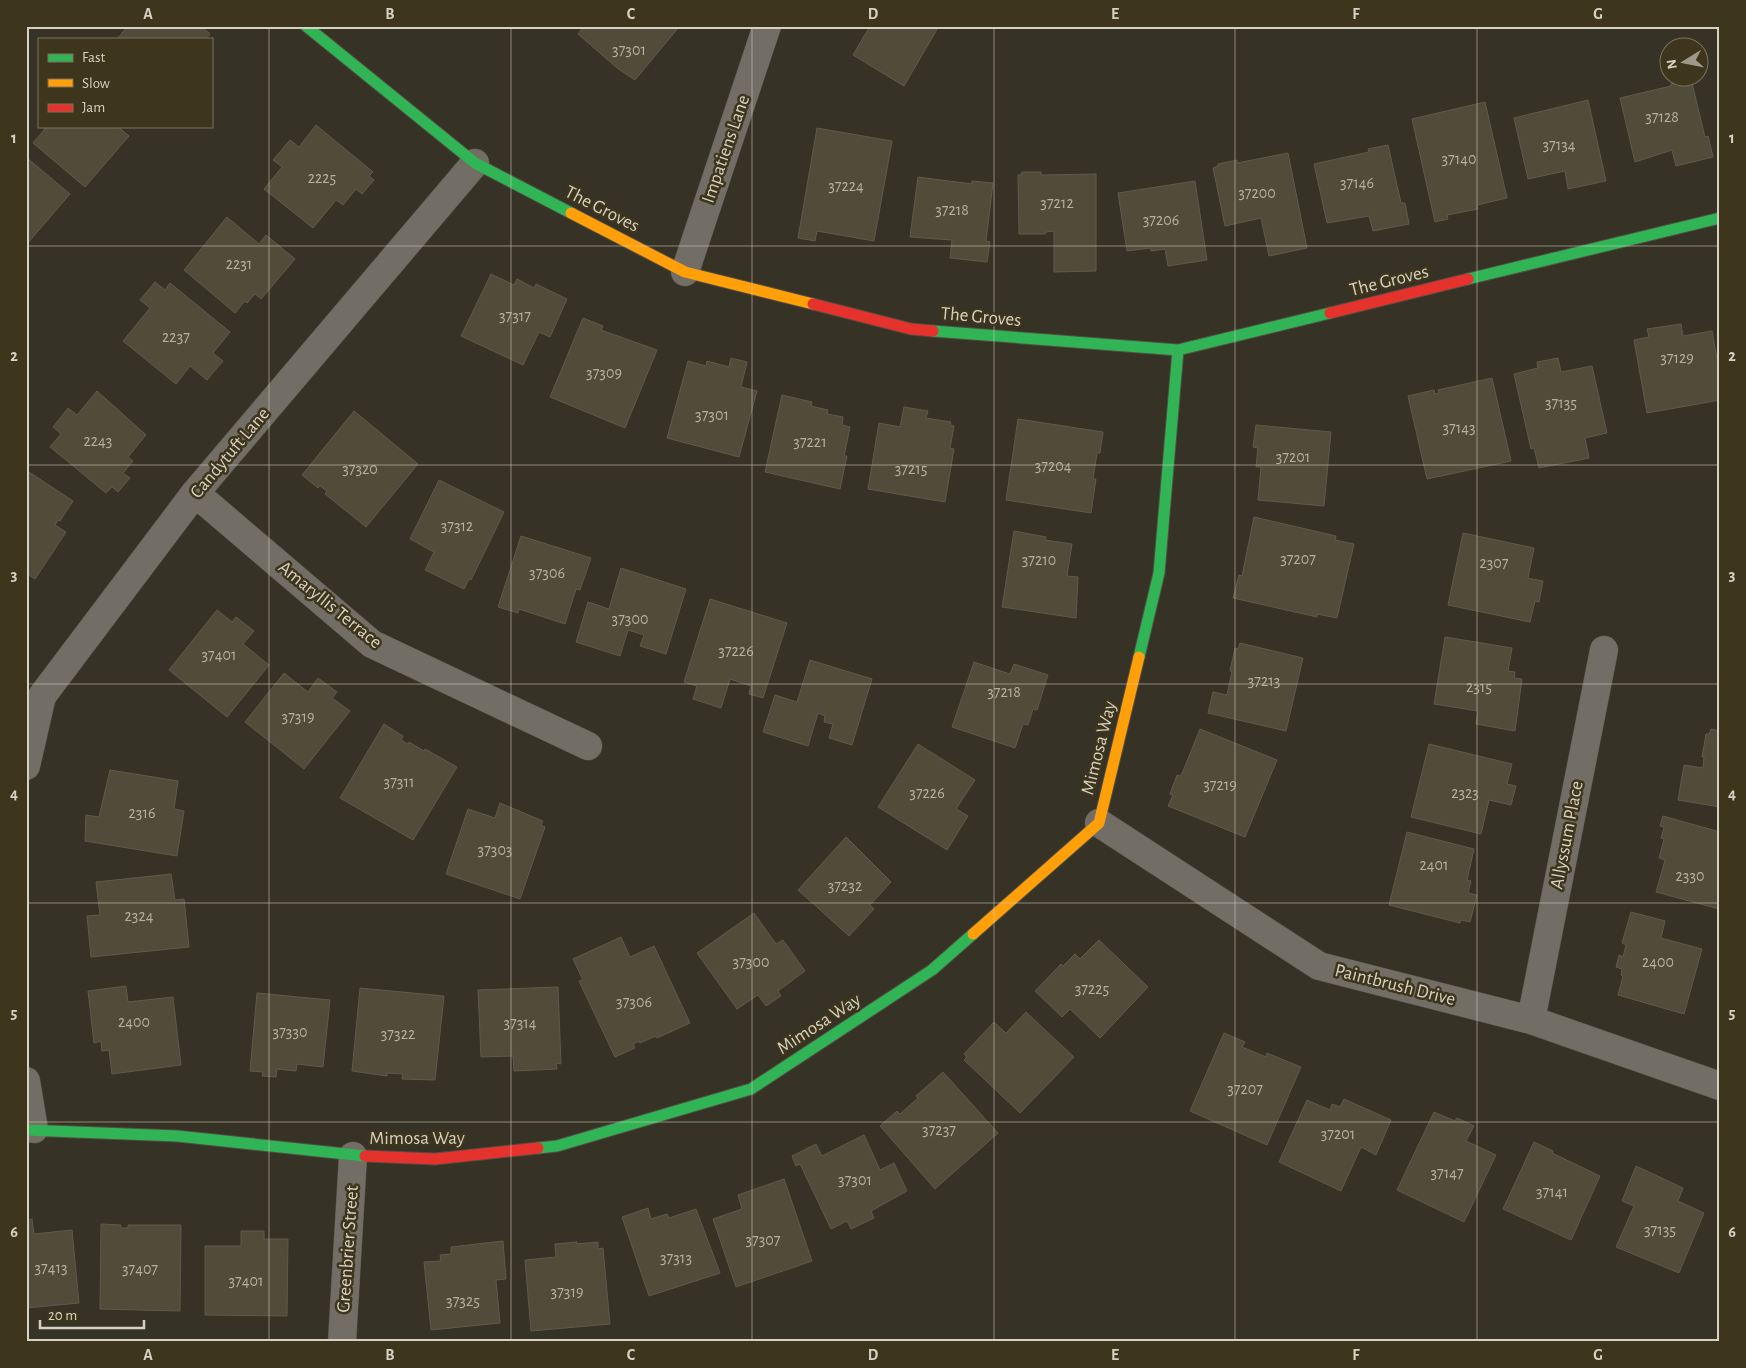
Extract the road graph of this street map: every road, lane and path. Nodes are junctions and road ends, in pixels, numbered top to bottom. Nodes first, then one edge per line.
1 (306, 26) edge
2 (767, 26) edge
3 (474, 163) junction
4 (1720, 218) edge
5 (685, 272) junction
6 (1178, 350) junction
7 (195, 493) junction
8 (1604, 650) dead end
9 (588, 746) dead end
10 (26, 766) edge
11 (1099, 823) junction
12 (1531, 1020) junction
13 (26, 1081) edge
14 (1720, 1086) edge
15 (30, 1129) edge
16 (353, 1156) junction
17 (342, 1342) edge

1 - 3 street, The Groves
2 - 5 street, Impatiens Lane
3 - 5 street, The Groves
3 - 7 street, Candytuft Lane
4 - 6 street, The Groves
5 - 6 street, The Groves
6 - 11 street, Mimosa Way
7 - 9 street, Amaryllis Terrace
7 - 10 street, Candytuft Lane
8 - 12 street, Allyssum Place
11 - 12 street, Paintbrush Drive
11 - 16 street, Mimosa Way
12 - 14 street, Paintbrush Drive
13 - 15 street
15 - 16 street, Mimosa Way
16 - 17 street, Greenbrier Street

